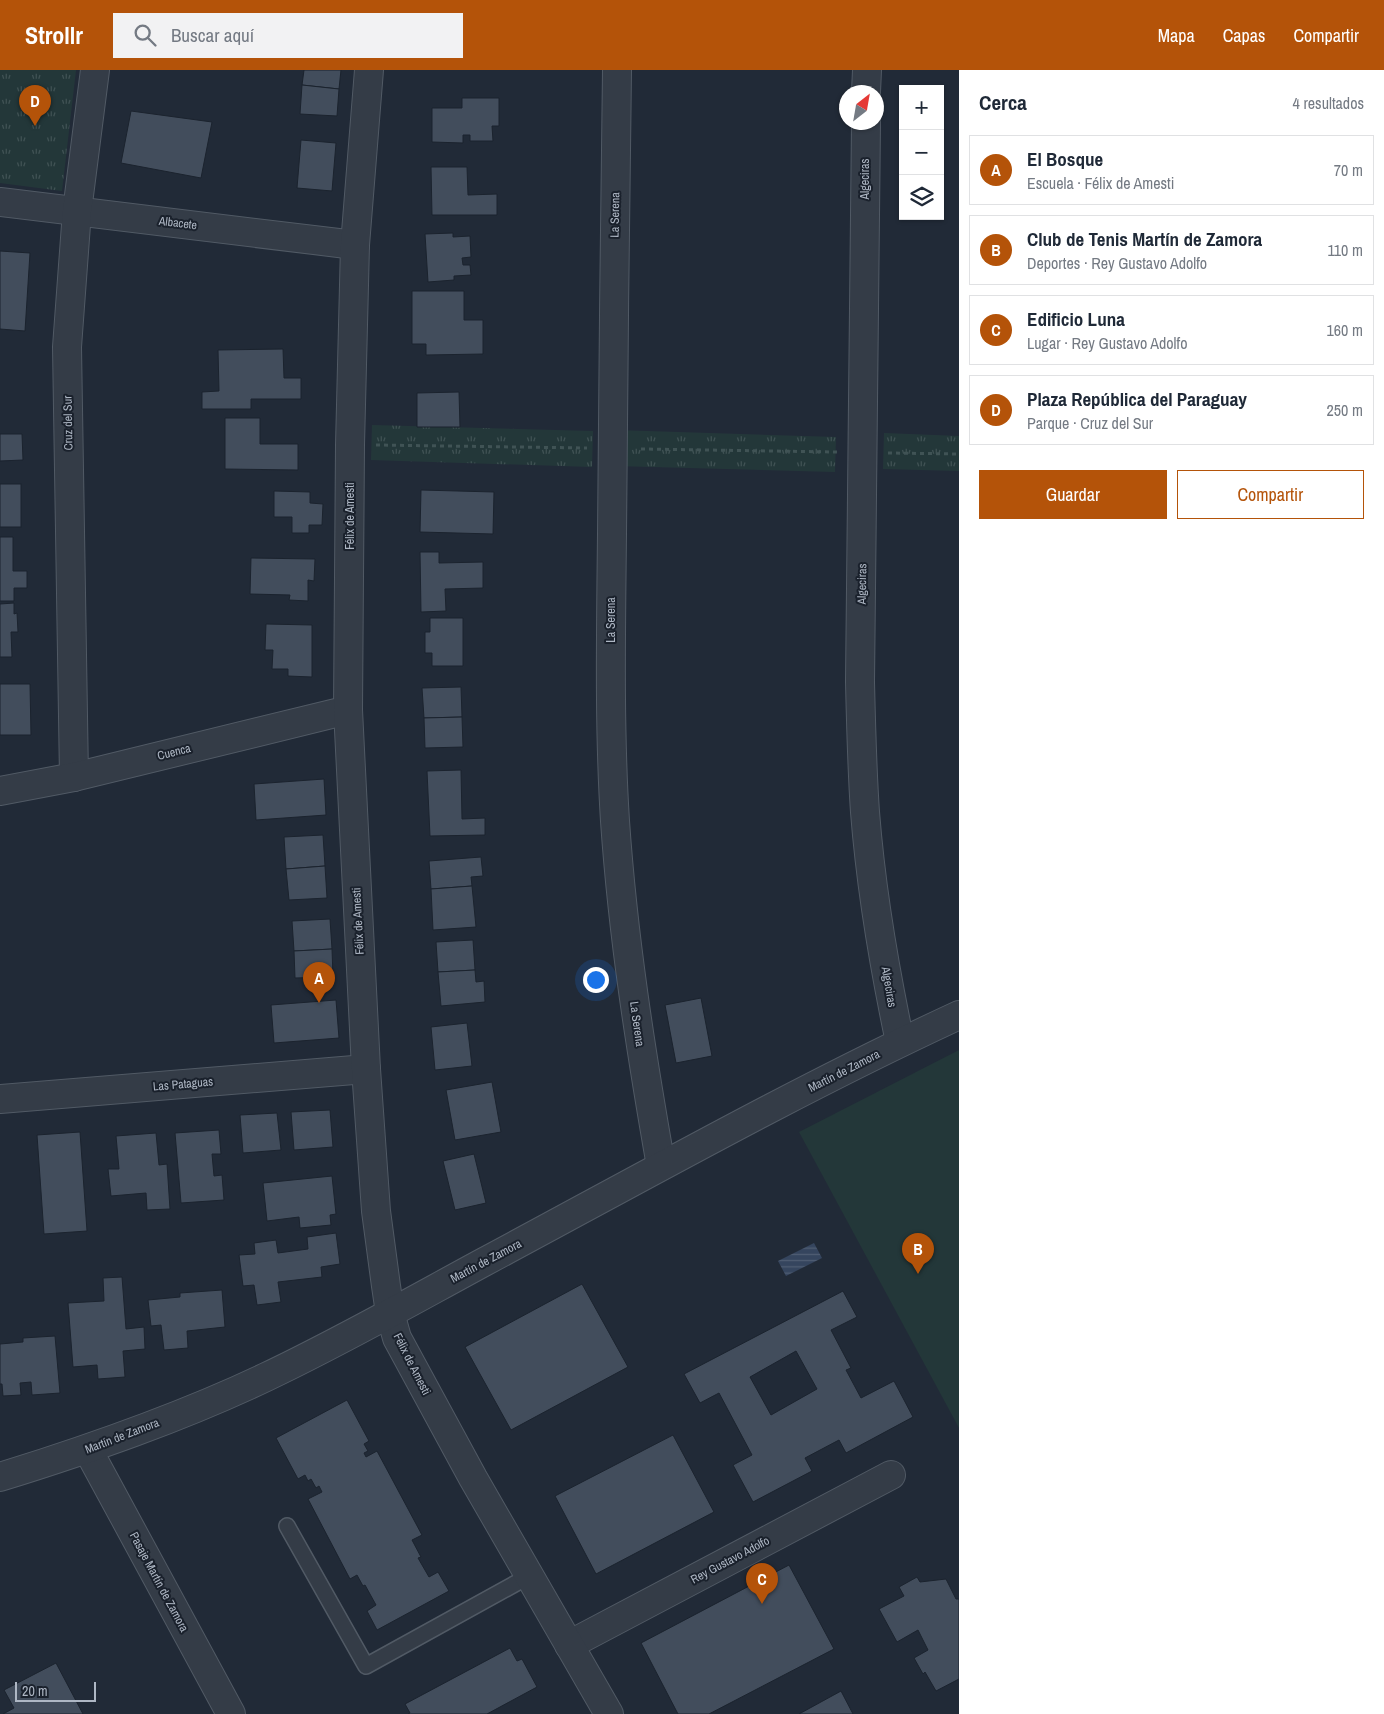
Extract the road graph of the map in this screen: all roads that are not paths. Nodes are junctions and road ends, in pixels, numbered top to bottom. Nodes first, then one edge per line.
1 (95, 70) edge
2 (368, 70) edge
3 (617, 70) edge
4 (867, 70) edge
5 (866, 85) edge
6 (866, 130) edge
7 (0, 202) edge
8 (77, 211) junction
9 (355, 245) junction
10 (348, 710) junction
11 (74, 777) junction
12 (0, 791) edge
13 (959, 1015) edge
14 (900, 1042) junction
15 (366, 1068) junction
16 (0, 1099) edge
17 (661, 1166) junction
18 (390, 1313) junction
19 (88, 1450) junction
20 (891, 1475) dead end
21 (0, 1477) edge
22 (287, 1526) dead end
23 (529, 1576) junction
24 (569, 1645) junction
25 (230, 1714) edge
26 (609, 1714) edge

1 - 8 street, Cruz del Sur
2 - 9 street, Félix de Amesti
3 - 17 street, La Serena
4 - 5 street
6 - 14 street, Algeciras
7 - 8 street, Albacete
8 - 9 street, Albacete
8 - 11 street, Cruz del Sur
9 - 10 street, Félix de Amesti
10 - 11 street, Cuenca
10 - 15 street, Félix de Amesti
11 - 12 street, Cuenca
13 - 14 street, Martín de Zamora
14 - 17 street, Martín de Zamora
15 - 16 street, Las Pataguas
15 - 18 street, Félix de Amesti
17 - 18 street, Martín de Zamora
18 - 19 street, Martín de Zamora
18 - 23 street, Félix de Amesti
19 - 21 street, Martín de Zamora
19 - 25 street, Pasaje Martín de Zamora
20 - 24 street, Rey Gustavo Adolfo
22 - 23 lane
23 - 24 street, Félix de Amesti
24 - 26 street, Félix de Amesti

